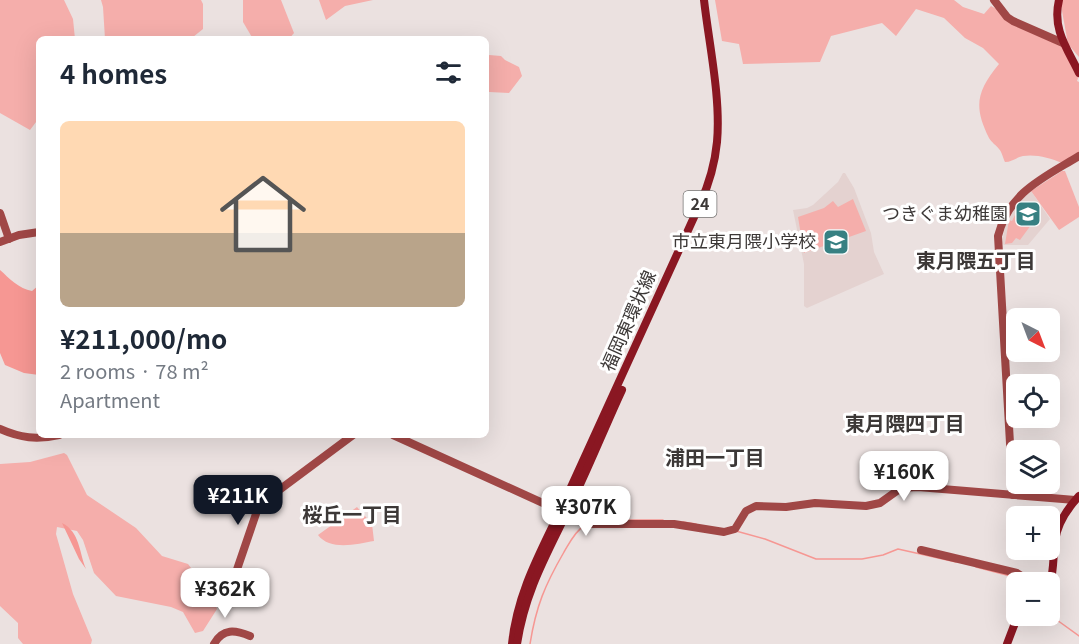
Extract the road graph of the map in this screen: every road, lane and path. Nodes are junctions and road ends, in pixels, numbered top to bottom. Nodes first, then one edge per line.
1 (704, 0) edge
2 (709, 0) edge
3 (994, 0) edge
4 (1059, 0) edge
5 (1063, 43) junction
6 (1079, 73) edge
7 (1079, 156) edge
8 (0, 213) edge
9 (36, 233) edge
10 (9, 239) junction
11 (0, 242) edge
12 (0, 429) edge
13 (36, 438) edge
14 (349, 438) edge
15 (400, 438) edge
16 (1013, 495) junction
17 (1077, 498) edge
18 (564, 512) junction
19 (921, 550) dead end
20 (1013, 572) edge
21 (1053, 572) edge
22 (231, 586) dead end
23 (1013, 626) edge
24 (250, 636) dead end
25 (214, 644) edge
26 (512, 644) edge
27 (518, 644) edge
28 (1007, 644) edge

1 - 18 main road, 福岡東環状線 / 24
2 - 18 main road, 福岡東環状線 / 24
3 - 5 street
4 - 5 main road
5 - 6 main road
7 - 16 street
8 - 10 street
9 - 10 street
10 - 11 street
12 - 13 street
14 - 22 street
15 - 18 street
16 - 17 street
16 - 18 street
17 - 21 main road
18 - 26 main road, 福岡東環状線 / 24
18 - 27 main road, 福岡東環状線 / 24
19 - 20 street
23 - 28 main road
24 - 25 street

